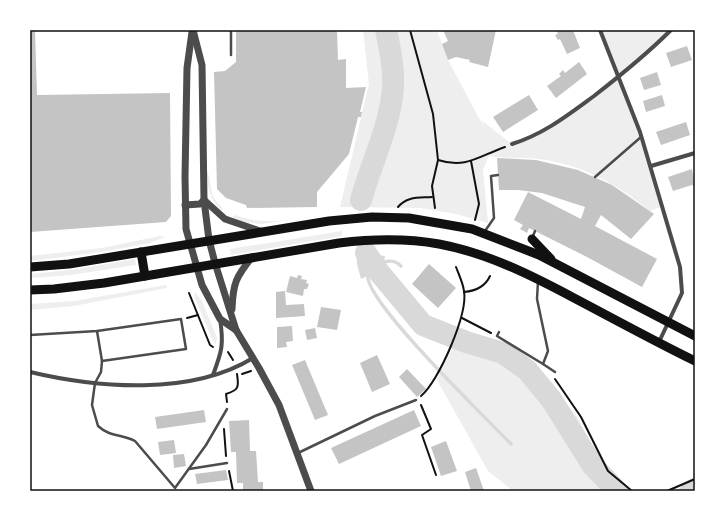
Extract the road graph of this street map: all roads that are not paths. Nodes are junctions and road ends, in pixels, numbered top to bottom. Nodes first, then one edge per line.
1 (192, 30) edge
2 (231, 30) edge
3 (600, 30) edge
4 (671, 30) edge
5 (231, 55) dead end
6 (620, 76) junction
7 (642, 136) junction
8 (512, 144) road end
9 (695, 153) edge
10 (651, 166) junction
11 (498, 175) dead end
12 (594, 176) dead end
13 (204, 200) junction
14 (185, 205) junction
15 (262, 232) junction
16 (483, 232) junction
17 (534, 235) dead end
18 (209, 240) junction
19 (189, 244) junction
20 (141, 252) junction
21 (252, 257) junction
22 (215, 263) junction
23 (554, 263) junction
24 (30, 267) edge
25 (196, 267) junction
26 (144, 276) junction
27 (538, 279) junction
28 (30, 290) edge
29 (232, 313) junction
30 (220, 319) junction
31 (669, 323) junction
32 (236, 330) junction
33 (97, 331) junction
34 (499, 332) dead end
35 (30, 335) edge
36 (695, 336) edge
37 (659, 342) junction
38 (253, 358) junction
39 (102, 361) junction
40 (695, 361) edge
41 (542, 364) junction
42 (30, 372) edge
43 (555, 372) dead end
44 (213, 375) junction
45 (95, 383) junction
46 (416, 400) road end
47 (227, 409) road end
48 (298, 453) junction
49 (228, 463) road end
50 (188, 469) junction
51 (175, 488) junction
52 (172, 491) edge
53 (311, 491) edge

1 - 13 street
1 - 14 street
2 - 5 lane
3 - 6 street
4 - 6 street
6 - 7 street
6 - 8 street
7 - 10 street
7 - 12 lane
9 - 10 street
10 - 31 street
11 - 16 lane
13 - 14 street
13 - 15 street
13 - 18 street
14 - 19 street
15 - 16 main road
15 - 18 main road
16 - 23 main road
17 - 23 main road
18 - 19 main road
18 - 22 street
19 - 20 main road
19 - 25 street
20 - 24 main road
20 - 26 main road
21 - 22 main road
21 - 27 main road
21 - 29 street
22 - 25 main road
22 - 29 street
23 - 31 main road
25 - 26 main road
25 - 30 street
26 - 28 main road
27 - 37 main road
27 - 41 lane
29 - 32 street
30 - 32 street
30 - 44 street
31 - 36 main road
31 - 37 street
32 - 38 street
33 - 35 lane
33 - 39 lane
33 - 39 lane
34 - 41 lane
37 - 40 main road
38 - 44 street
38 - 48 street
39 - 45 lane
41 - 43 lane
42 - 45 street
44 - 45 street
45 - 51 lane
46 - 48 lane
47 - 50 lane
48 - 53 street
49 - 50 lane
50 - 51 lane
51 - 52 lane

